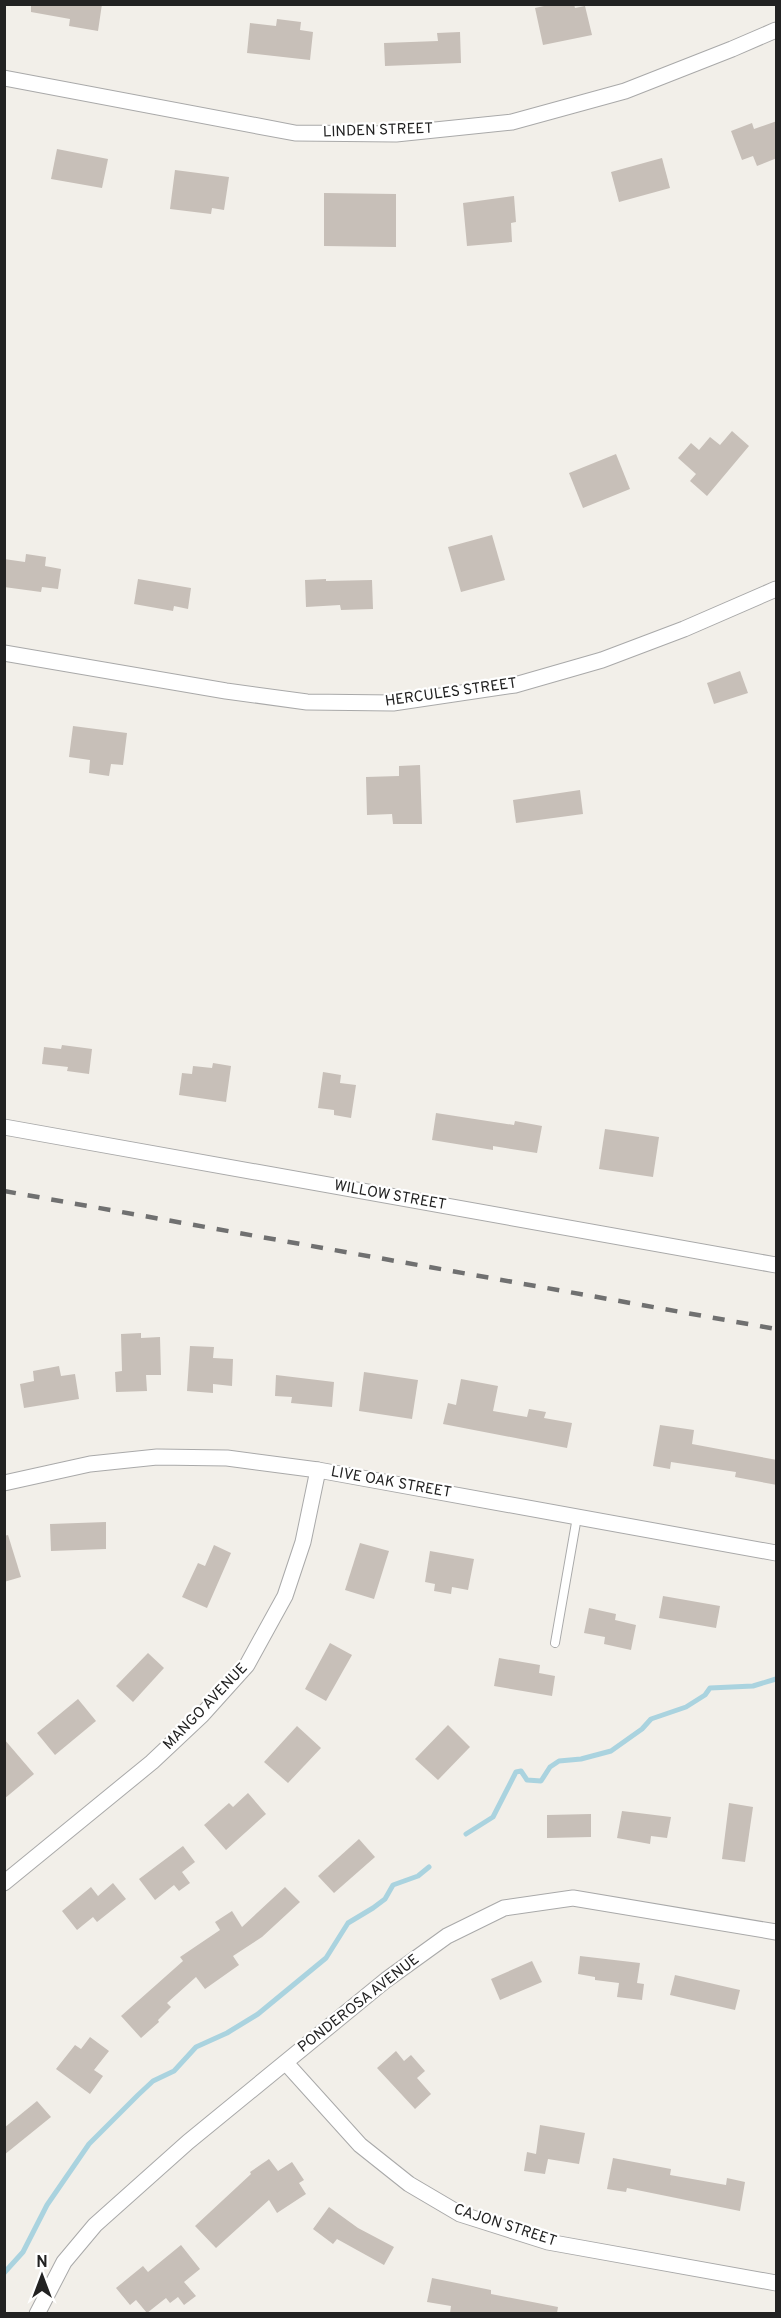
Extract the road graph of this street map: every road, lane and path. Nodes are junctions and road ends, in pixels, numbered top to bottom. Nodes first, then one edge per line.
1 (777, 30) edge
2 (4, 78) edge
3 (777, 589) edge
4 (4, 653) edge
5 (4, 1127) edge
6 (777, 1265) edge
7 (318, 1470) junction
8 (4, 1483) edge
9 (577, 1517) junction
10 (777, 1553) edge
11 (555, 1643) dead end
12 (4, 1883) edge
13 (777, 1932) edge
14 (286, 2063) junction
15 (777, 2283) edge
16 (37, 2313) edge

1 - 2 street, LINDEN STREET
3 - 4 street, HERCULES STREET
5 - 6 street, WILLOW STREET
7 - 8 street, LIVE OAK STREET
7 - 9 street, LIVE OAK STREET
7 - 12 street, MANGO AVENUE
9 - 10 street, LIVE OAK STREET
9 - 11 lane
13 - 14 street, PONDEROSA AVENUE
14 - 15 street, CAJON STREET
14 - 16 street, PONDEROSA AVENUE

